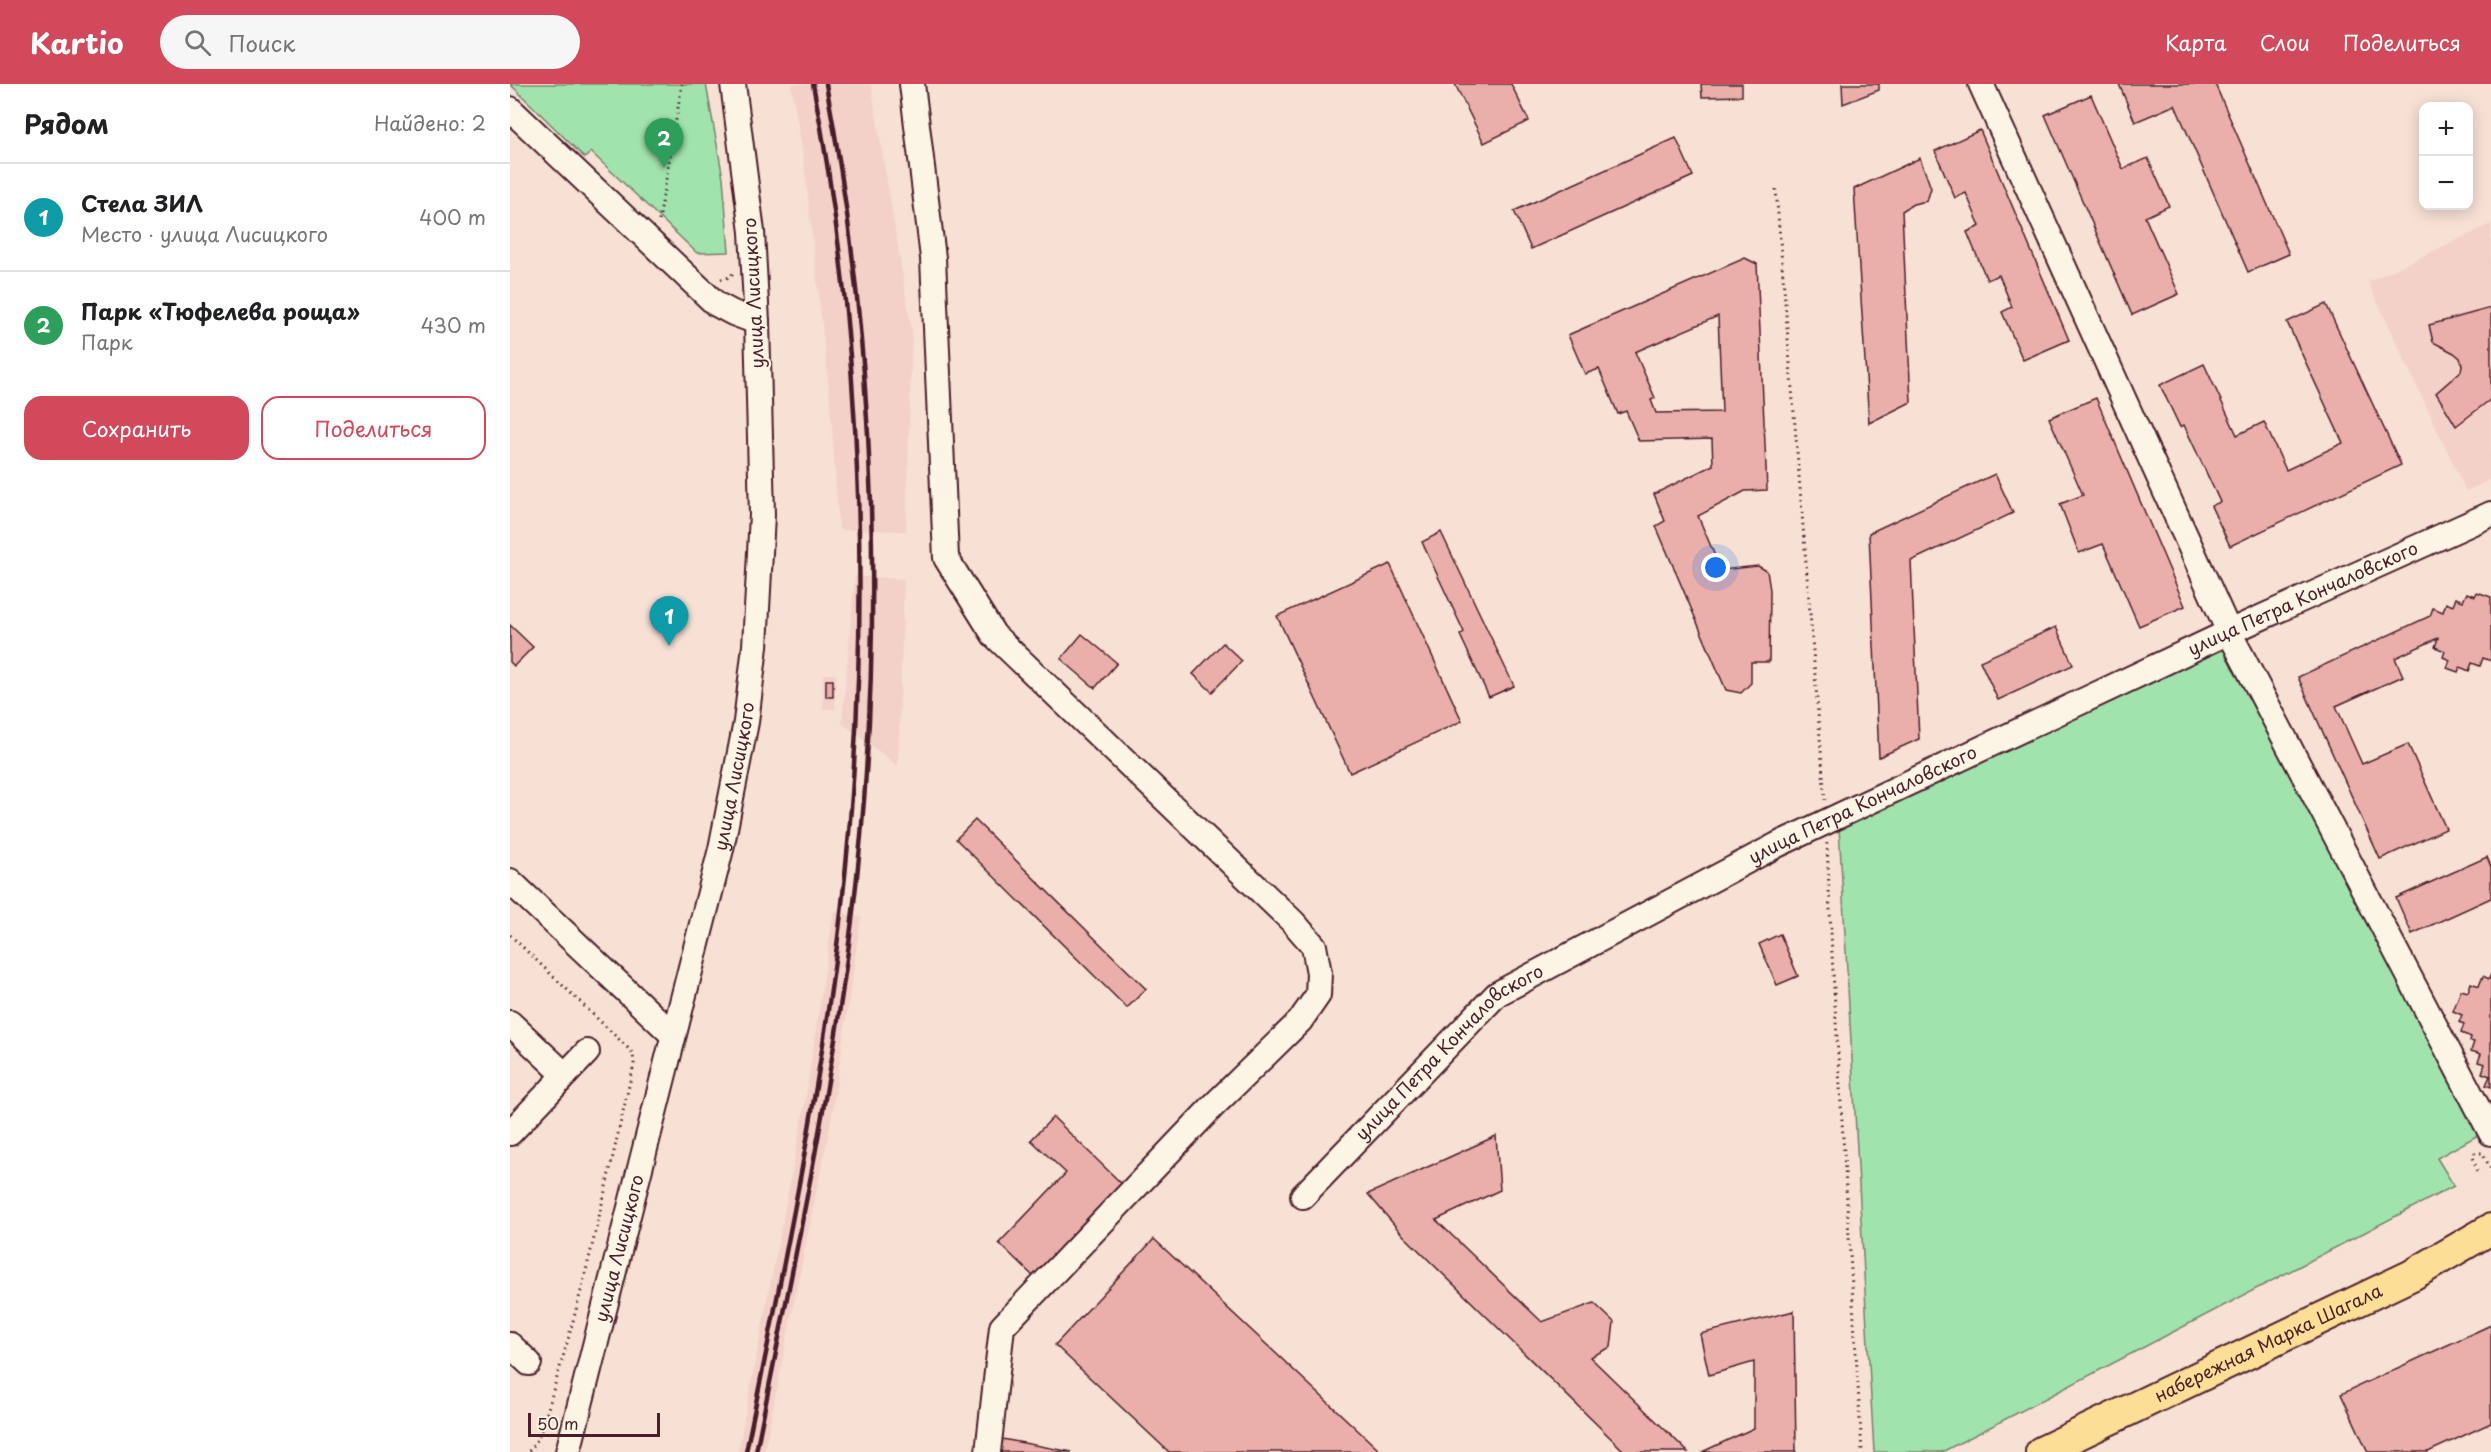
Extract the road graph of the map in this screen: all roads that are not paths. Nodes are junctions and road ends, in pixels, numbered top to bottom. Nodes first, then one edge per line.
1 (733, 84) edge
2 (912, 84) edge
3 (1981, 84) edge
4 (513, 119) edge
5 (757, 322) junction
6 (2491, 514) edge
7 (2229, 632) junction
8 (510, 881) edge
9 (510, 1023) edge
10 (672, 1034) junction
11 (586, 1052) dead end
12 (565, 1075) junction
13 (511, 1130) edge
14 (2491, 1133) edge
15 (1303, 1196) dead end
16 (2491, 1229) edge
17 (510, 1345) edge
18 (529, 1363) dead end
19 (568, 1452) edge
20 (988, 1452) edge
21 (2041, 1452) edge

1 - 5 street, улица Лисицкого
2 - 20 street
3 - 7 street
4 - 5 street
5 - 10 street, улица Лисицкого
6 - 7 street, улица Петра Кончаловского
7 - 14 street
7 - 15 street, улица Петра Кончаловского
8 - 10 street
9 - 12 street
10 - 19 street, улица Лисицкого
11 - 12 street
12 - 13 street
16 - 21 main road, набережная Марка Шагала
17 - 18 street

